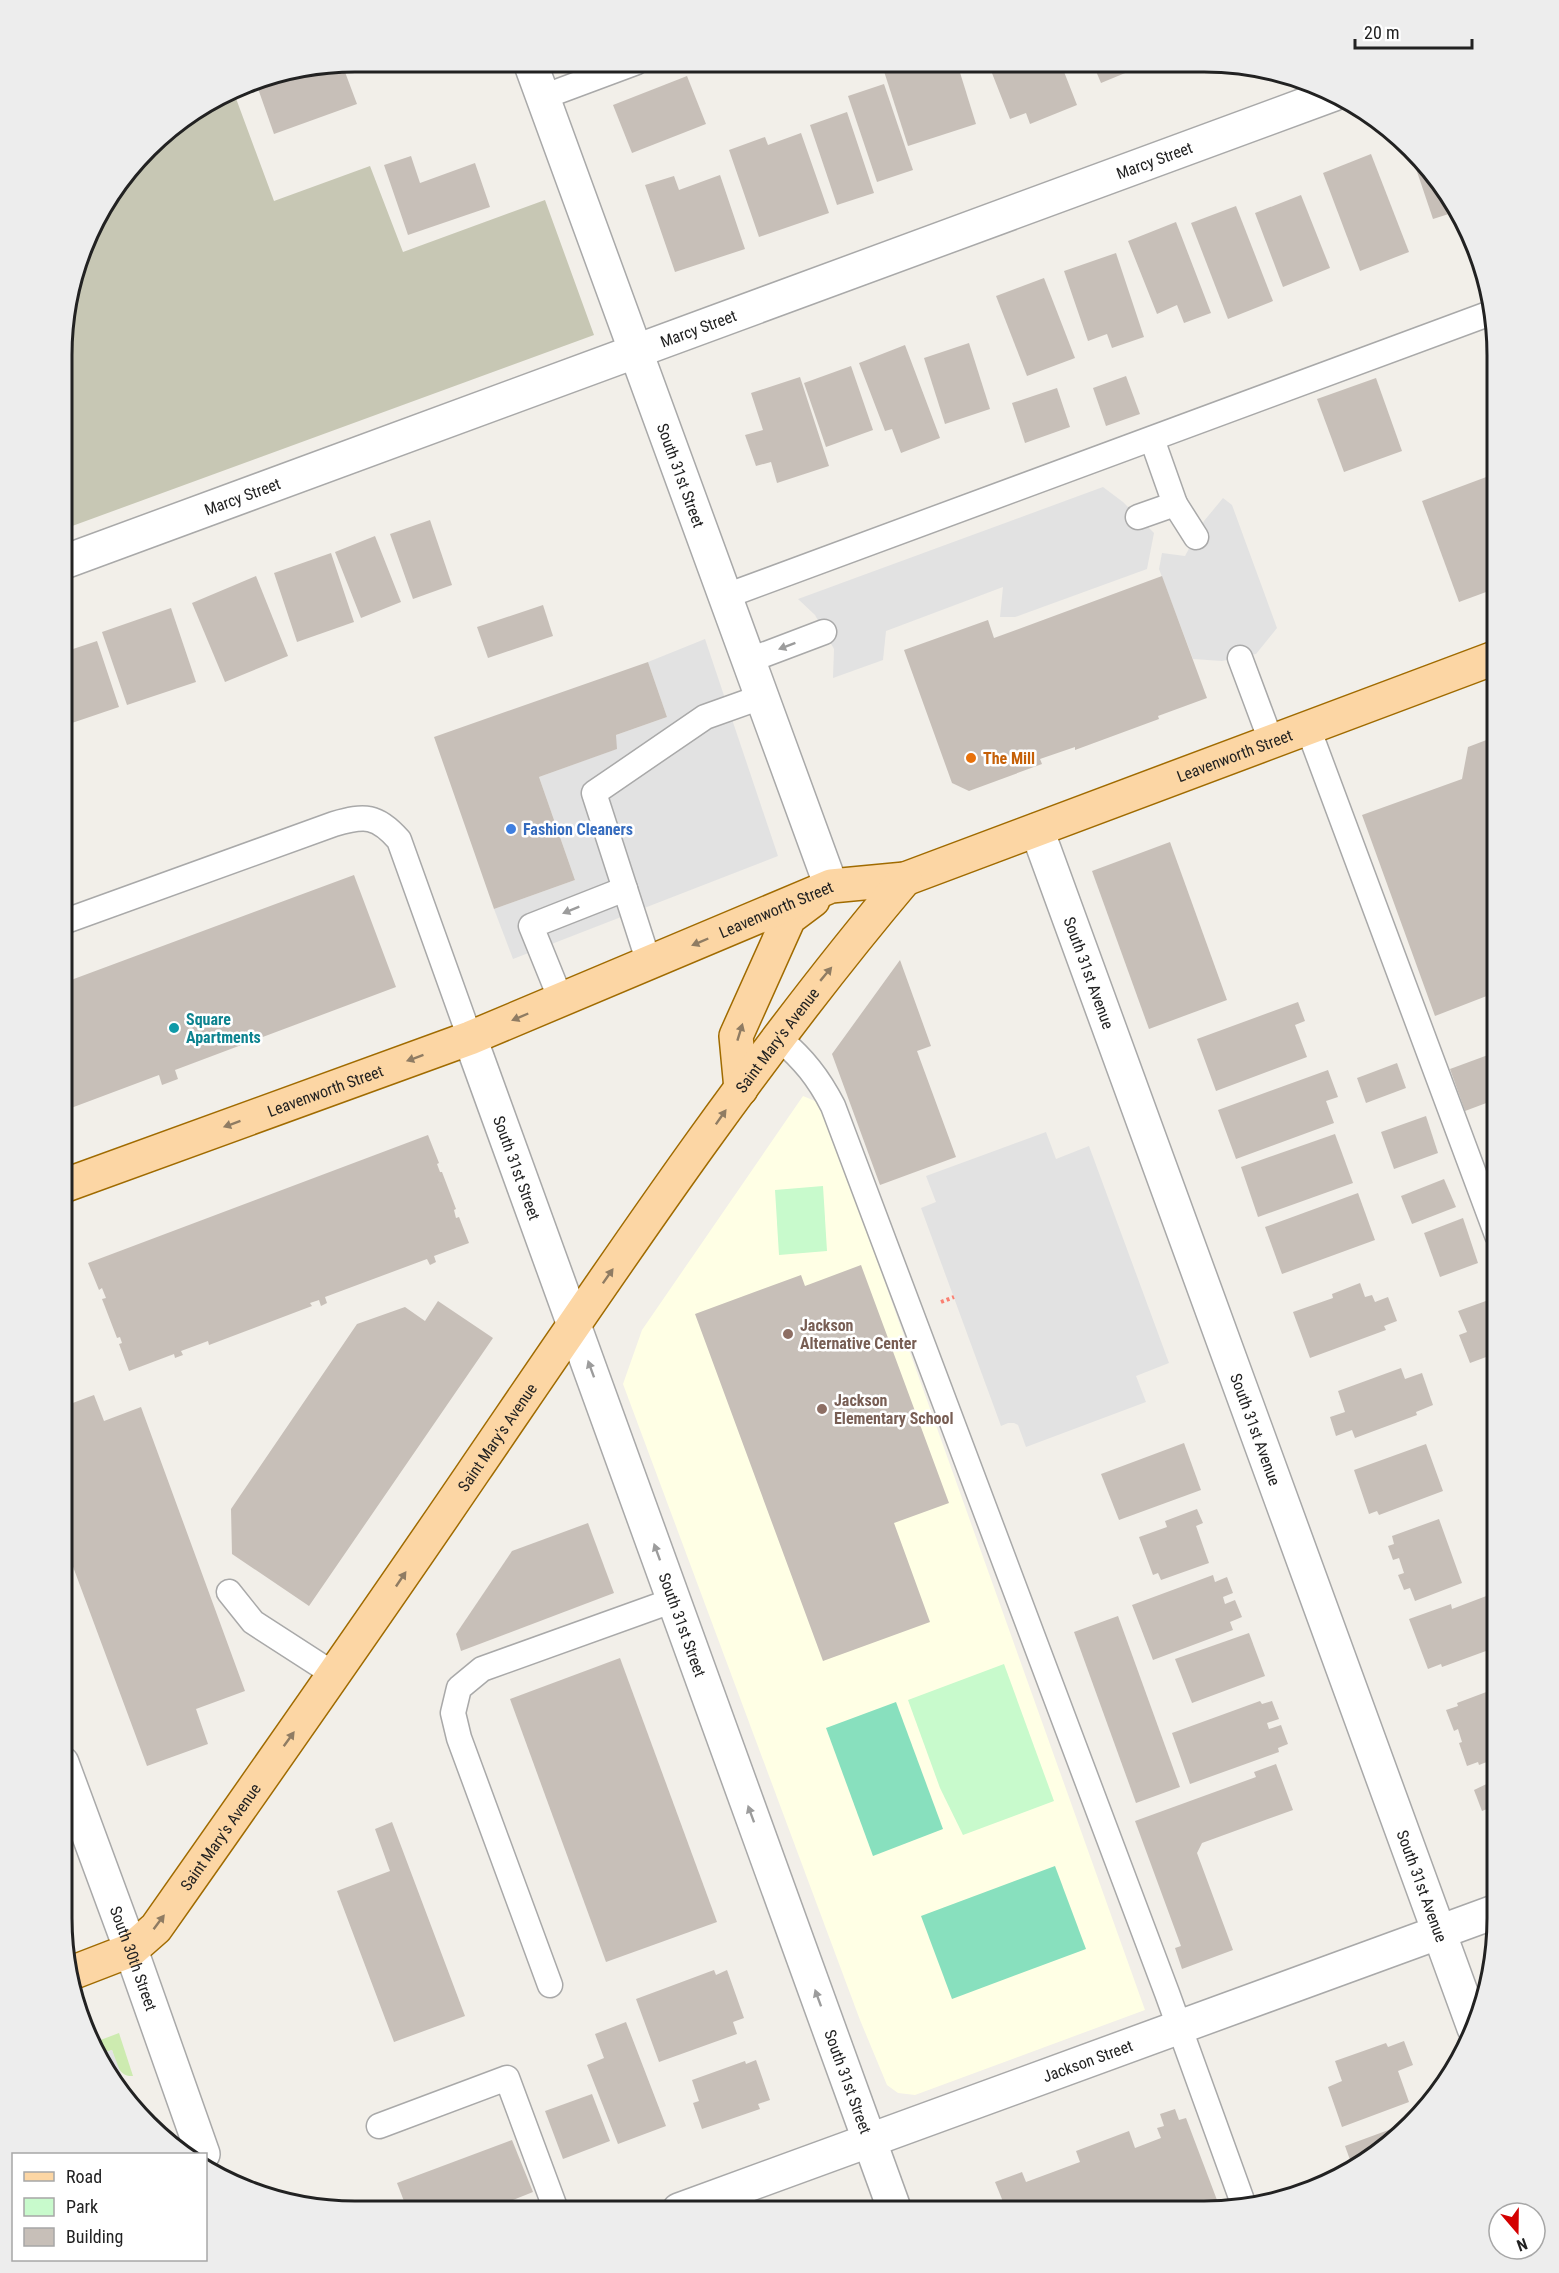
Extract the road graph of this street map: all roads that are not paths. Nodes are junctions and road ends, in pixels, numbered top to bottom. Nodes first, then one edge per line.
1 (534, 72) edge
2 (610, 72) edge
3 (543, 97) junction
4 (1322, 98) edge
5 (1485, 315) edge
6 (635, 351) junction
7 (1152, 439) junction
8 (1174, 504) junction
9 (1138, 517) dead end
10 (1196, 537) dead end
11 (72, 559) edge
12 (726, 596) junction
13 (824, 632) dead end
14 (1240, 658) dead end
15 (750, 660) junction
16 (1487, 661) edge
17 (761, 697) junction
18 (1308, 728) junction
19 (1271, 741) junction
20 (1037, 830) junction
21 (905, 879) junction
22 (831, 886) junction
23 (625, 888) junction
24 (72, 919) edge
25 (649, 963) junction
26 (561, 1000) junction
27 (470, 1038) junction
28 (779, 1038) junction
29 (741, 1089) junction
30 (72, 1183) edge
31 (1487, 1208) edge
32 (574, 1324) junction
33 (229, 1592) dead end
34 (674, 1600) junction
35 (335, 1675) junction
36 (72, 1790) edge
37 (1487, 1915) edge
38 (1439, 1932) junction
39 (131, 1950) junction
40 (77, 1971) edge
41 (550, 1985) dead end
42 (1469, 2015) edge
43 (1179, 2027) junction
44 (379, 2126) dead end
45 (869, 2141) junction
46 (203, 2153) edge
47 (1242, 2199) edge
48 (553, 2201) edge
49 (705, 2201) edge
50 (891, 2201) edge

1 - 3 street, South 31st Street
2 - 3 lane
3 - 6 street, South 31st Street
4 - 6 street, Marcy Street
5 - 7 lane
6 - 11 street, Marcy Street
6 - 12 street, South 31st Street
7 - 8 lane
7 - 12 lane
8 - 9 lane
8 - 10 lane
12 - 15 street, South 31st Street
13 -> 15 lane
14 - 19 lane
15 - 17 street, South 31st Street
16 - 18 main road, Leavenworth Street
17 - 22 street, South 31st Street
17 - 23 lane
18 - 19 main road, Leavenworth Street
18 - 31 lane
19 - 20 main road, Leavenworth Street
20 - 21 main road, Leavenworth Street
20 - 38 street, South 31st Avenue
21 - 22 main road, Leavenworth Street
28 -> 21 main road, Saint Mary's Avenue
22 -> 25 main road, Leavenworth Street
29 -> 22 main road
23 - 25 lane
23 -> 26 lane
24 - 27 lane
25 - 26 main road, Leavenworth Street
26 -> 27 main road, Leavenworth Street
27 -> 30 main road, Leavenworth Street
27 - 32 street, South 31st Street
28 - 29 main road, Saint Mary's Avenue
28 - 43 lane
32 -> 29 main road, Saint Mary's Avenue
34 -> 32 street, South 31st Street
35 -> 32 main road, Saint Mary's Avenue
33 - 35 lane
34 - 41 lane
45 -> 34 street, South 31st Street
39 -> 35 main road, Saint Mary's Avenue
36 - 39 street, South 30th Street
37 - 38 street, Jackson Street
38 - 42 street, South 31st Avenue
38 - 43 street, Jackson Street
39 - 40 main road, Saint Mary's Avenue
39 - 46 street, South 30th Street
43 - 45 street, Jackson Street
43 - 47 lane
44 - 48 lane
45 - 49 street, Jackson Street
45 - 50 street, South 31st Street

